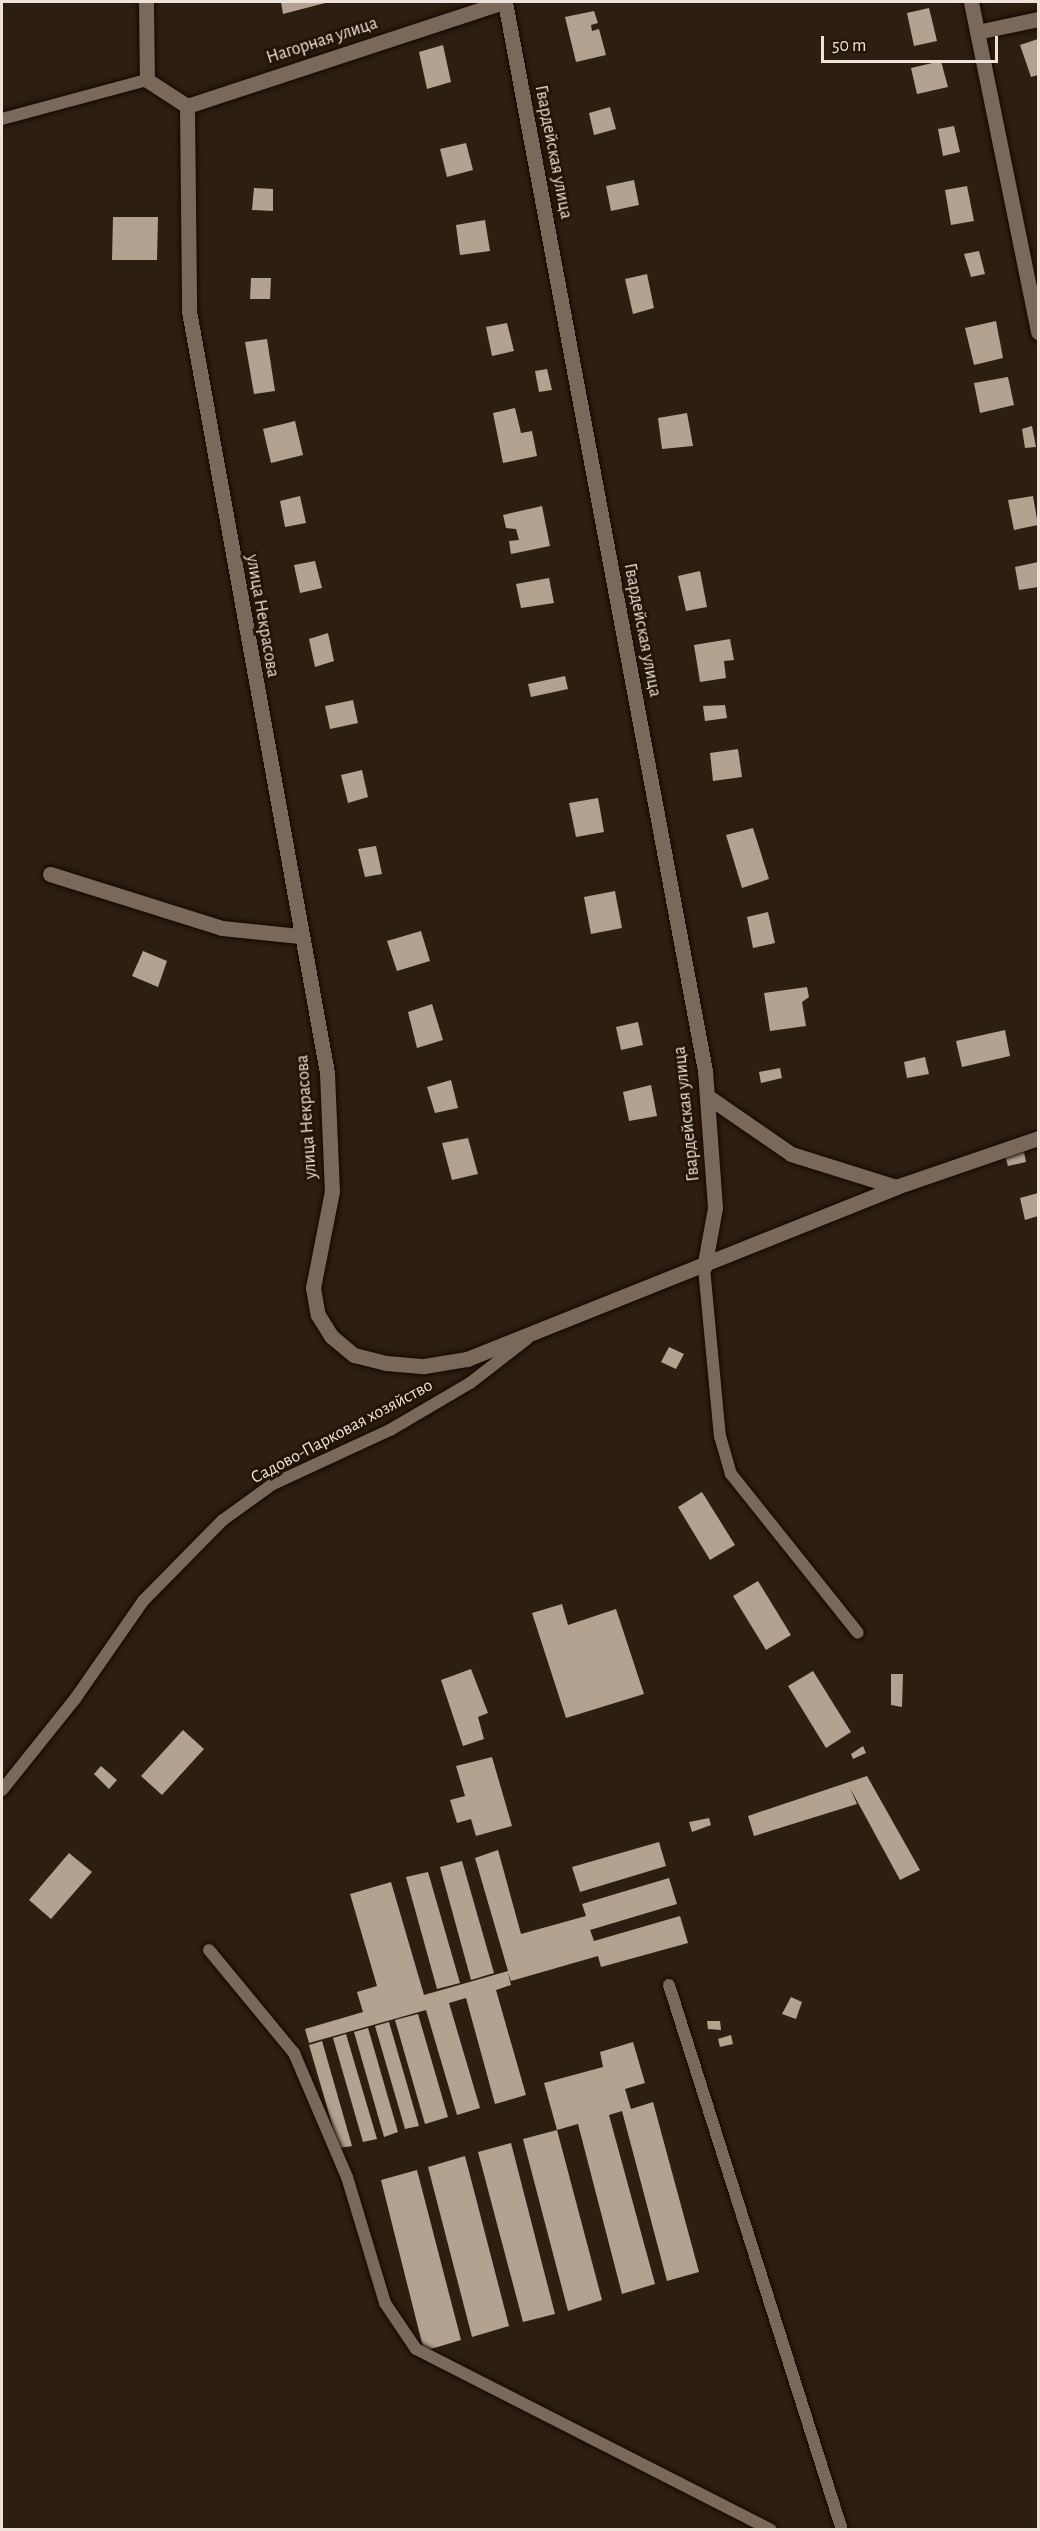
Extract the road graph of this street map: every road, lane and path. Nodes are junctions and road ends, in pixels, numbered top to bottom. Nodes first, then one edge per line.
1 (146, 2) edge
2 (505, 2) edge
3 (970, 2) edge
4 (1038, 19) edge
5 (977, 32) junction
6 (147, 80) junction
7 (187, 106) junction
8 (2, 119) edge
9 (1038, 332) edge
10 (50, 873) dead end
11 (300, 936) junction
12 (707, 1096) junction
13 (1038, 1138) edge
14 (896, 1187) junction
15 (704, 1268) junction
16 (527, 1339) junction
17 (858, 1633) dead end
18 (2, 1790) edge
19 (209, 1950) dead end
20 (669, 1986) dead end
21 (771, 2529) edge
22 (842, 2529) edge

1 - 6 street
2 - 7 street, Нагорная улица
2 - 12 street, Гвардейская улица
3 - 5 street
4 - 5 street
5 - 9 street
6 - 7 street
6 - 8 lane
7 - 11 street, улица Некрасова
10 - 11 street
11 - 16 street, улица Некрасова
12 - 14 street
12 - 15 street, Гвардейская улица
13 - 14 street, улица Некрасова
14 - 15 street, улица Некрасова
15 - 16 street, улица Некрасова
15 - 17 lane
16 - 18 lane, Садово-Парковая хозяйство
19 - 21 lane
20 - 22 lane

